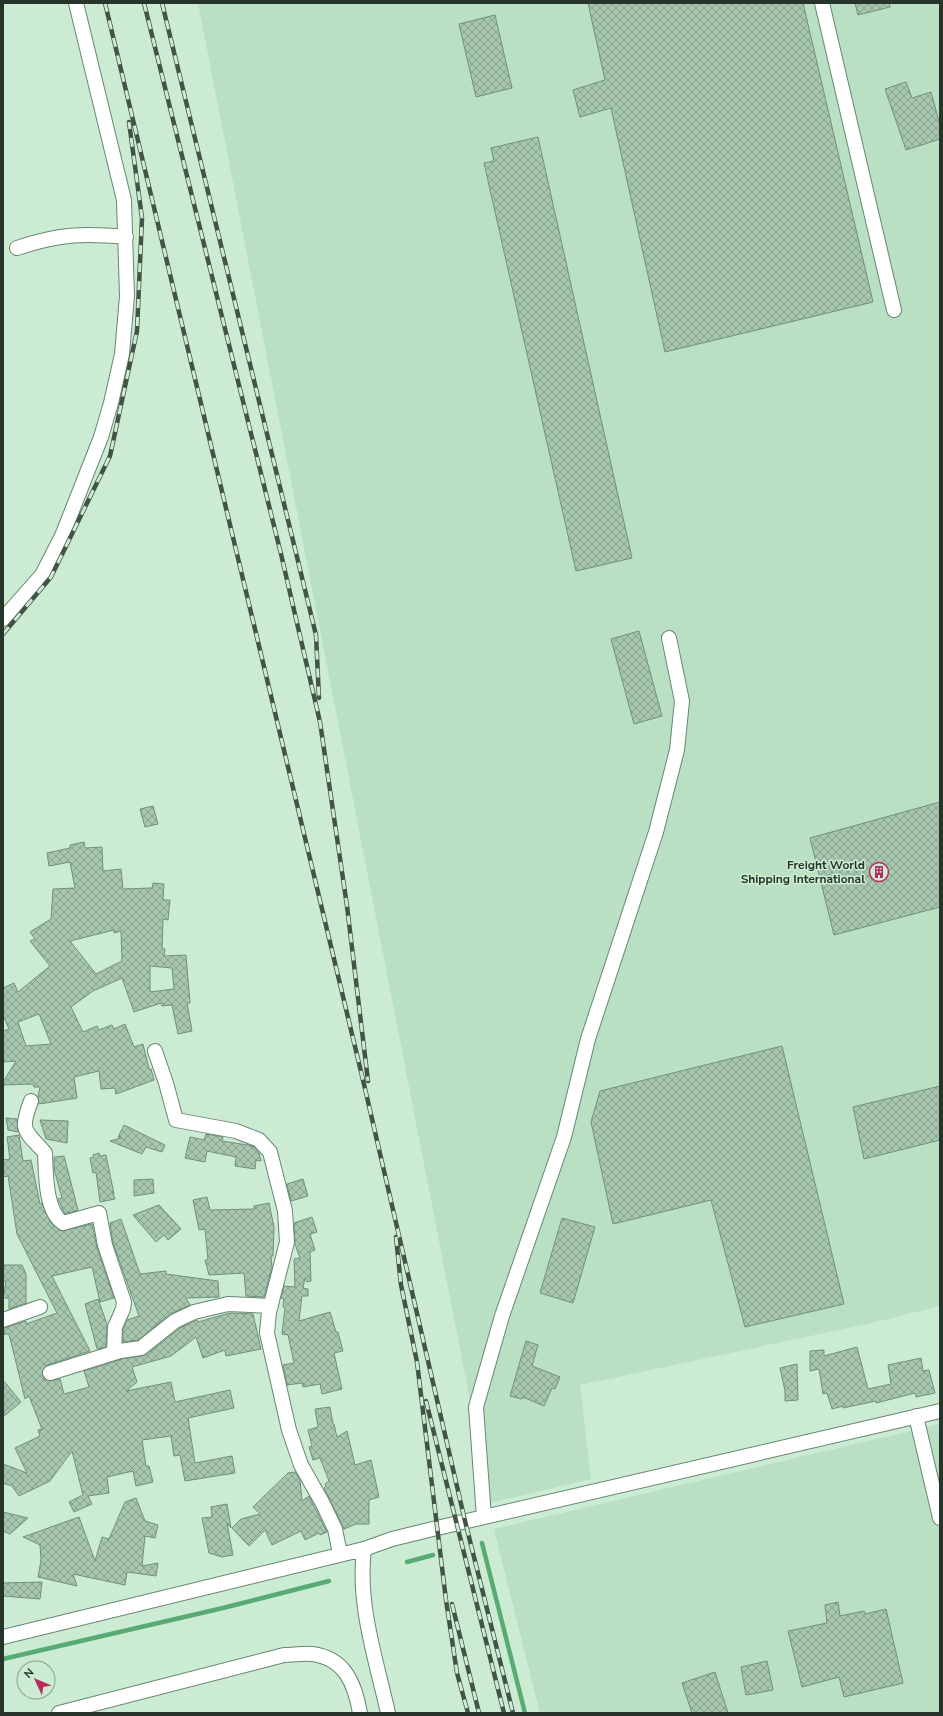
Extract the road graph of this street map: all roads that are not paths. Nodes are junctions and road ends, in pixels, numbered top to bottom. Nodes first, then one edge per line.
1 (76, 3) edge
2 (822, 3) edge
3 (126, 237) junction
4 (17, 248) dead end
5 (894, 310) dead end
6 (3, 620) edge
7 (669, 638) dead end
8 (155, 1051) dead end
9 (31, 1101) dead end
10 (271, 1306) junction
11 (40, 1307) dead end
12 (3, 1320) edge
13 (114, 1352) junction
14 (50, 1373) dead end
15 (940, 1411) edge
16 (916, 1416) junction
17 (484, 1517) junction
18 (940, 1518) edge
19 (364, 1549) junction
20 (340, 1554) junction
21 (3, 1637) edge
22 (59, 1713) edge
23 (360, 1713) edge
24 (388, 1713) edge

1 - 3 street
2 - 5 street
3 - 4 street
3 - 6 street
7 - 17 street
8 - 10 street
9 - 13 street
10 - 13 street
10 - 20 street
11 - 12 street
13 - 14 street
15 - 16 street
16 - 17 street
16 - 18 street
17 - 19 street
19 - 20 street
19 - 24 street
20 - 21 street
22 - 23 street

